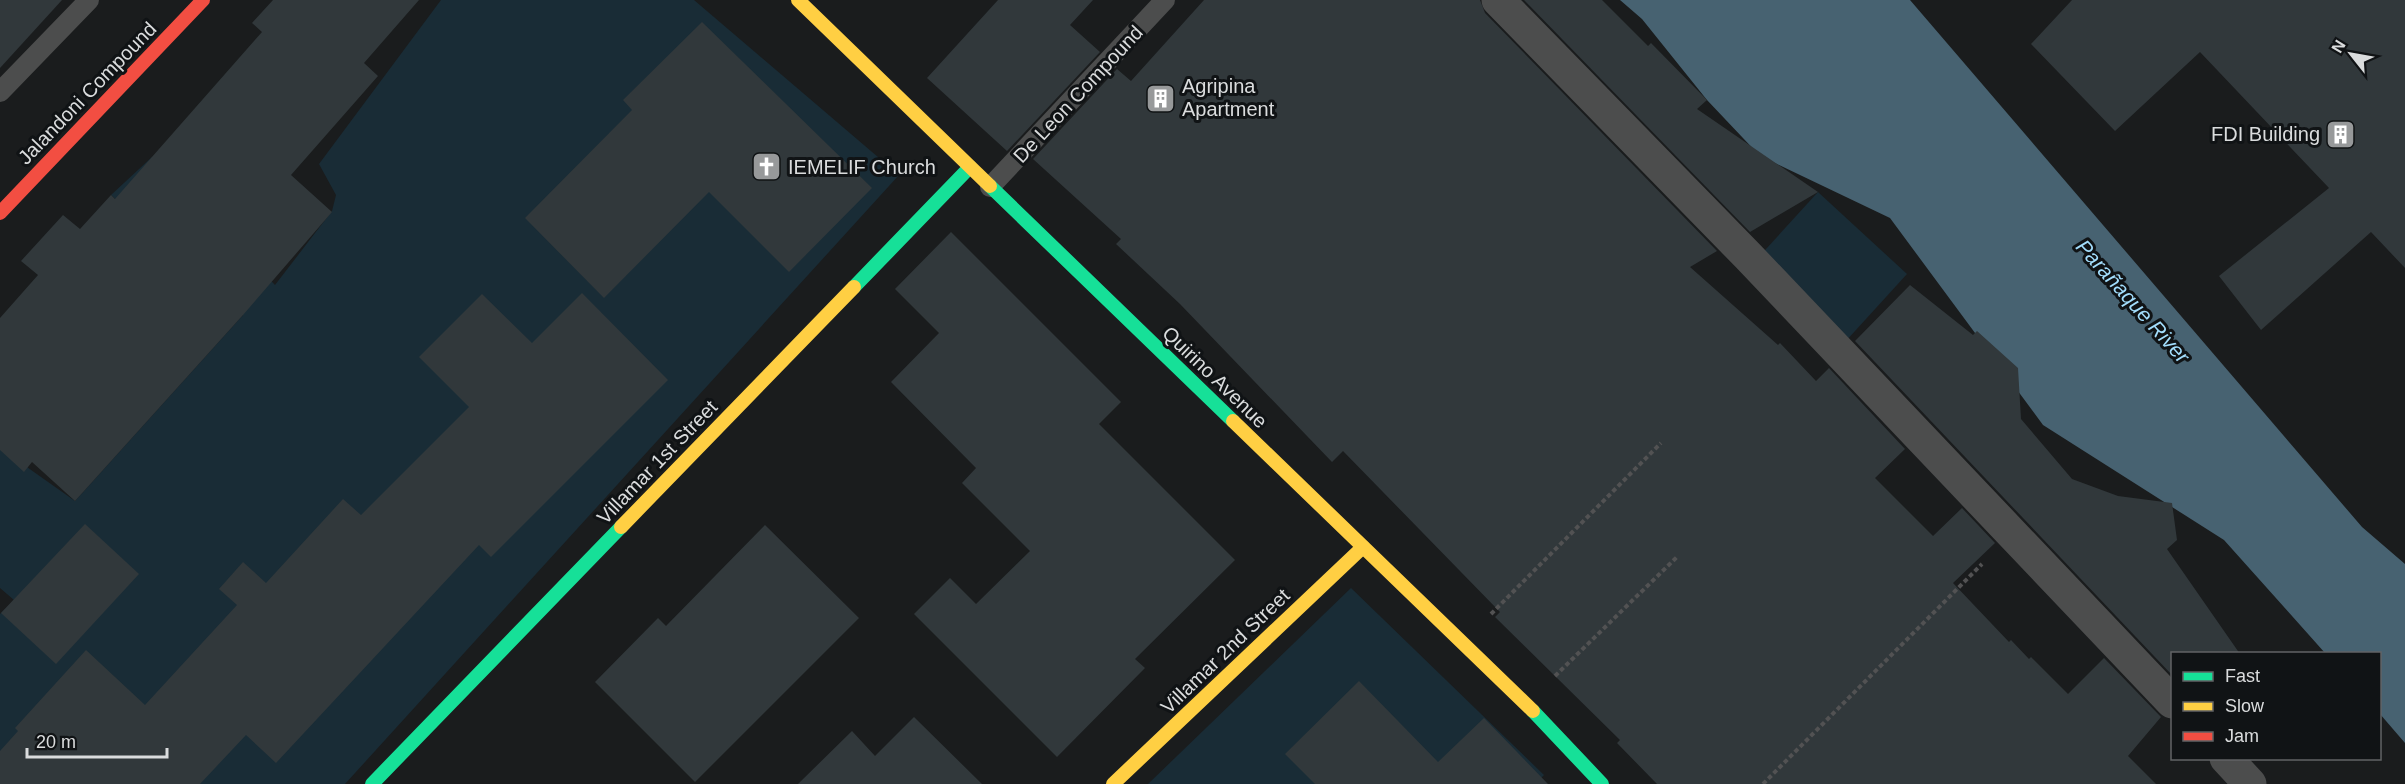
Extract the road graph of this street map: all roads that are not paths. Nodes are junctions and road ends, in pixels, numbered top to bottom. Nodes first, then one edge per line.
1 (89, 0) edge
2 (203, 0) edge
3 (798, 0) edge
4 (1165, 0) edge
5 (1498, 0) edge
6 (0, 92) edge
7 (970, 167) junction
8 (990, 187) junction
9 (0, 213) edge
10 (1363, 547) junction
11 (2171, 701) edge
12 (2227, 760) edge
13 (1591, 780) edge
14 (372, 784) edge
15 (1113, 784) edge
16 (2250, 784) edge

1 - 6 lane
2 - 9 street, Jalandoni Compound
3 - 7 street, Quirino Avenue
4 - 8 lane, De Leon Compound
5 - 11 street
7 - 8 street, Quirino Avenue
7 - 14 street, Villamar 1st Street
8 - 10 street, Quirino Avenue
10 - 13 street, Quirino Avenue
10 - 15 street, Villamar 2nd Street
12 - 16 street

